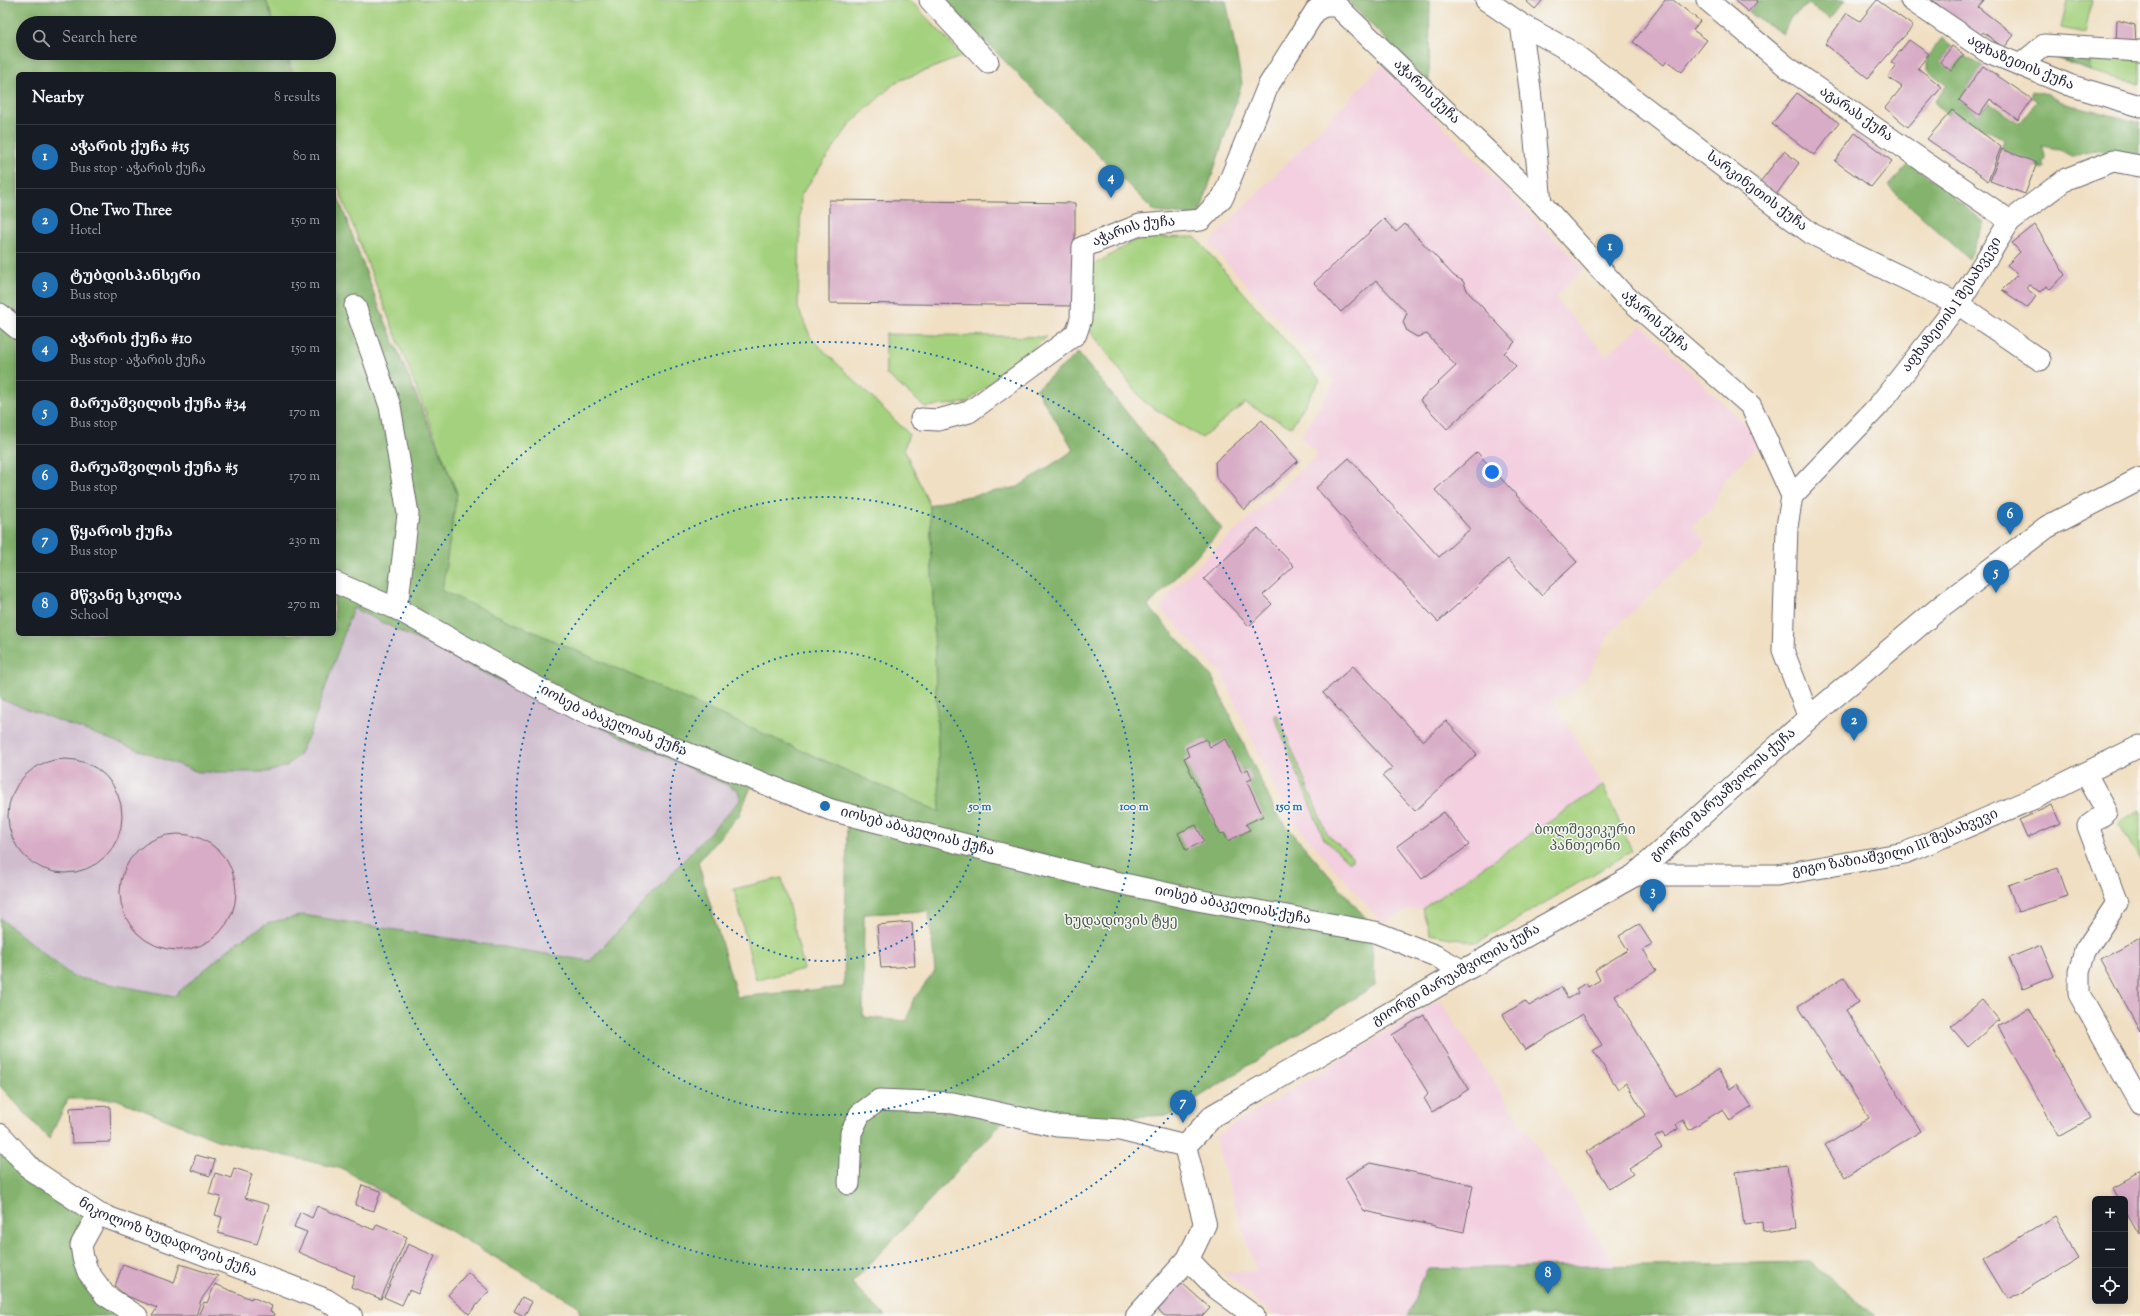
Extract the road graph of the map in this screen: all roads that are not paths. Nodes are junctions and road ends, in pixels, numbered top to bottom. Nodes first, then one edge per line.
1 (930, 0) edge
2 (1486, 0) edge
3 (1707, 0) edge
4 (1911, 0) edge
5 (1337, 3) edge
6 (1521, 24) junction
7 (2140, 51) edge
8 (988, 62) dead end
9 (2020, 65) junction
10 (2140, 106) edge
11 (2140, 166) edge
12 (1541, 204) junction
13 (2010, 221) junction
14 (1958, 304) junction
15 (355, 306) dead end
16 (0, 314) edge
17 (16, 327) edge
18 (2040, 360) dead end
19 (921, 419) dead end
20 (2140, 479) edge
21 (1792, 496) junction
22 (336, 583) edge
23 (397, 609) junction
24 (1809, 718) junction
25 (2140, 746) edge
26 (2086, 774) junction
27 (1635, 876) junction
28 (1463, 971) junction
29 (2140, 1103) edge
30 (0, 1135) edge
31 (1185, 1146) junction
32 (849, 1184) dead end
33 (98, 1214) junction
34 (1188, 1259) junction
35 (137, 1316) edge
36 (351, 1316) edge
37 (1137, 1316) edge
38 (1254, 1316) edge

1 - 8 street
2 - 6 street, სარკინეთის ქუჩა
3 - 13 street, აგარას ქუჩა
4 - 9 street, აფხაზეთის ქუჩა
5 - 12 street, აჭარის ქუჩა
5 - 19 street, აჭარის ქუჩა
6 - 12 street
6 - 14 street, სარკინეთის ქუჩა
7 - 9 street
9 - 10 street, აფხაზეთის ქუჩა
11 - 13 street, აფხაზეთის I შესახვევი
12 - 21 street, აჭარის ქუჩა
13 - 14 street, აფხაზეთის I შესახვევი
14 - 18 street, სარკინეთის ქუჩა
14 - 21 street, აფხაზეთის I შესახვევი
15 - 23 street
16 - 17 street
20 - 24 street, გიორგი მარუაშვილის ქუჩა
21 - 24 street
22 - 23 street, იოსებ აბაკელიას ქუჩა
23 - 28 street, იოსებ აბაკელიას ქუჩა
24 - 27 street, გიორგი მარუაშვილის ქუჩა
25 - 26 street, გიგო ზაზიაშვილი III შესახვევი
26 - 27 street, გიგო ზაზიაშვილი III შესახვევი
26 - 29 street
27 - 28 street, გიორგი მარუაშვილის ქუჩა
28 - 31 street, გიორგი მარუაშვილის ქუჩა
30 - 33 street, ნიკოლოზ ხუდადოვის ქუჩა
31 - 32 street
31 - 34 street
33 - 35 street
33 - 36 street, ნიკოლოზ ხუდადოვის ქუჩა
34 - 37 street
34 - 38 street

